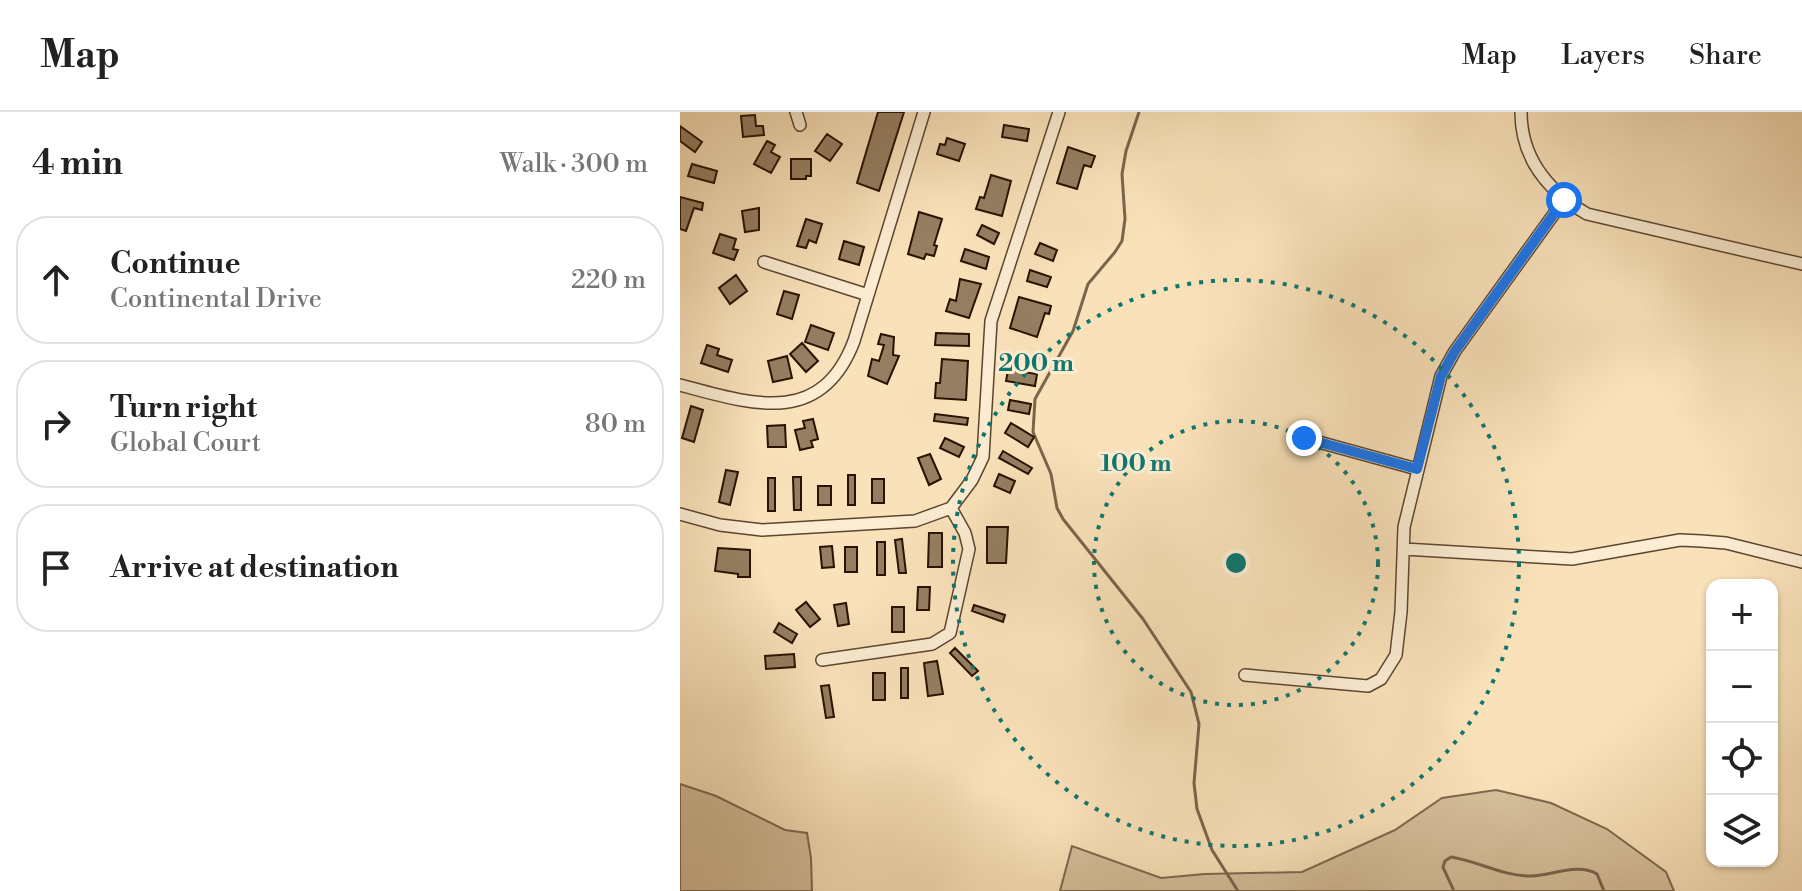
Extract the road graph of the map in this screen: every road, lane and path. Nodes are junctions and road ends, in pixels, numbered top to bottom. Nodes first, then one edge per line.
1 (796, 112) edge
2 (924, 112) edge
3 (1059, 112) edge
4 (1521, 112) edge
5 (800, 125) dead end
6 (1564, 200) junction
7 (764, 262) dead end
8 (1802, 264) edge
9 (868, 295) junction
10 (680, 385) edge
11 (1304, 438) dead end
12 (1417, 469) junction
13 (951, 508) junction
14 (680, 514) edge
15 (1404, 549) junction
16 (1802, 562) edge
17 (822, 660) dead end
18 (1245, 675) dead end

1 - 5 street
2 - 9 street
3 - 13 street
4 - 6 street
6 - 8 street
6 - 12 street
7 - 9 street
9 - 10 street
11 - 12 street
12 - 15 street
13 - 14 street
13 - 17 street
15 - 16 street
15 - 18 street

